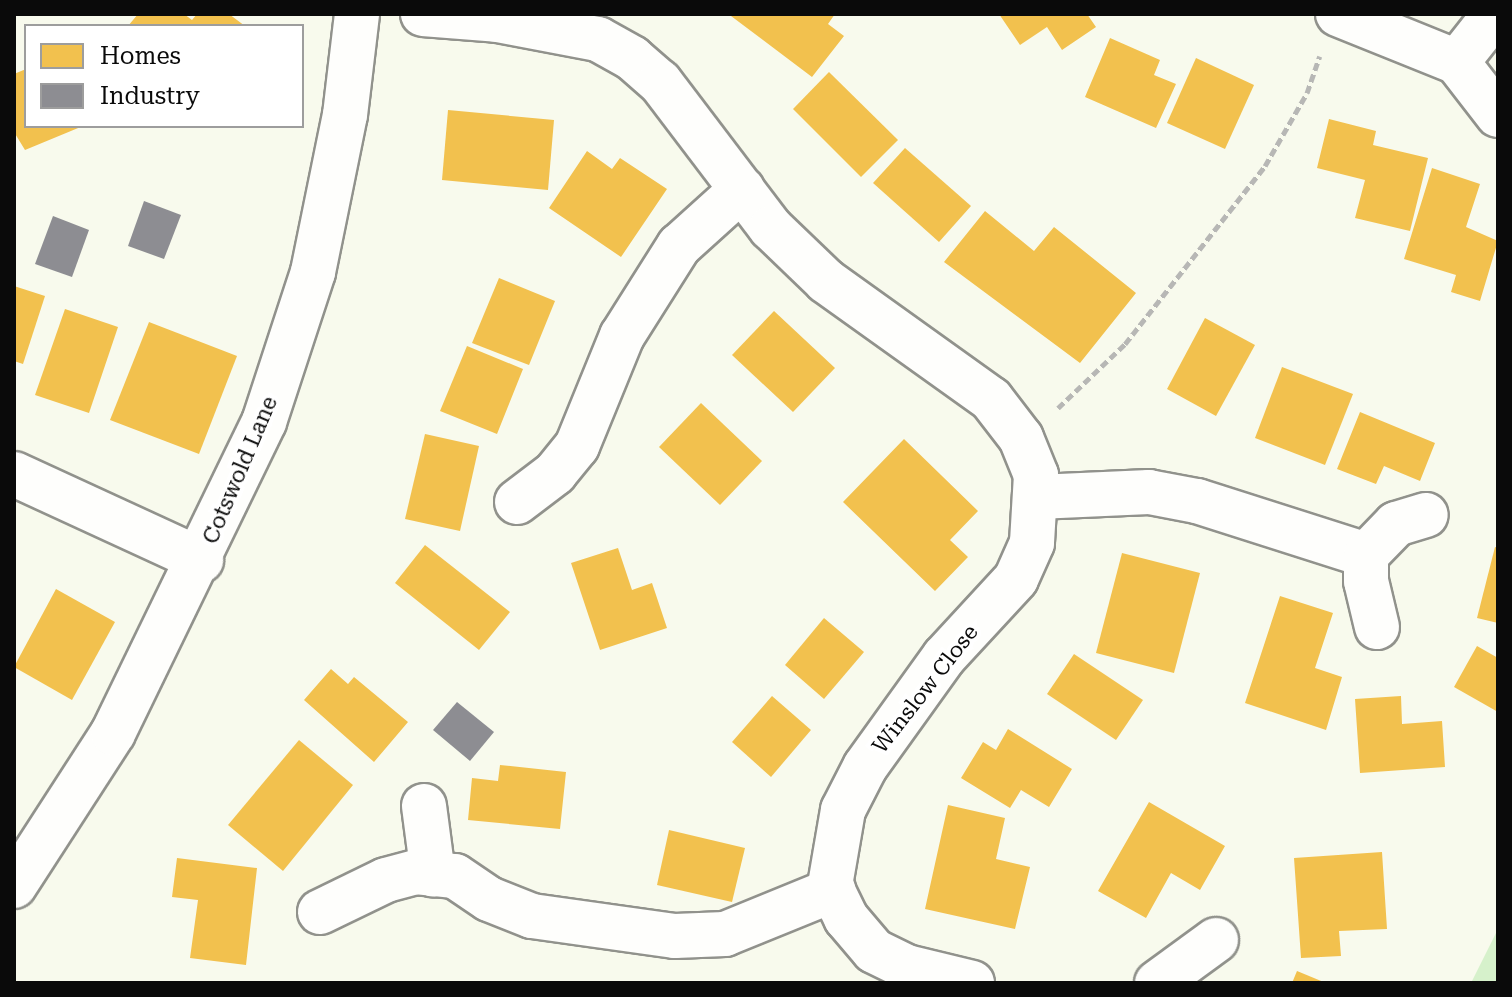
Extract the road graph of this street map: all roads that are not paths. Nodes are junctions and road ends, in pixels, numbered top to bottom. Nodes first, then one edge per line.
1 (357, 14) edge
2 (423, 14) edge
3 (1495, 14) edge
4 (1332, 27) edge
5 (1457, 62) junction
6 (1498, 115) edge
7 (742, 189) junction
8 (14, 474) edge
9 (1037, 497) junction
10 (517, 502) dead end
11 (1426, 515) dead end
12 (1366, 555) junction
13 (201, 560) junction
14 (1377, 627) dead end
15 (424, 806) dead end
16 (433, 874) junction
17 (14, 886) edge
18 (833, 890) junction
19 (320, 912) dead end
20 (1216, 940) dead end
21 (972, 983) edge
22 (1157, 983) edge

1 - 13 street, Cotswold Lane
2 - 7 street, Winslow Close
3 - 5 street
4 - 5 street
5 - 6 street
7 - 9 street, Winslow Close
7 - 10 street
8 - 13 street
9 - 12 street
9 - 18 street, Winslow Close
11 - 12 street
12 - 14 street
13 - 17 street, Cotswold Lane
15 - 16 street
16 - 18 street
16 - 19 street
18 - 21 street, Winslow Close
20 - 22 street

